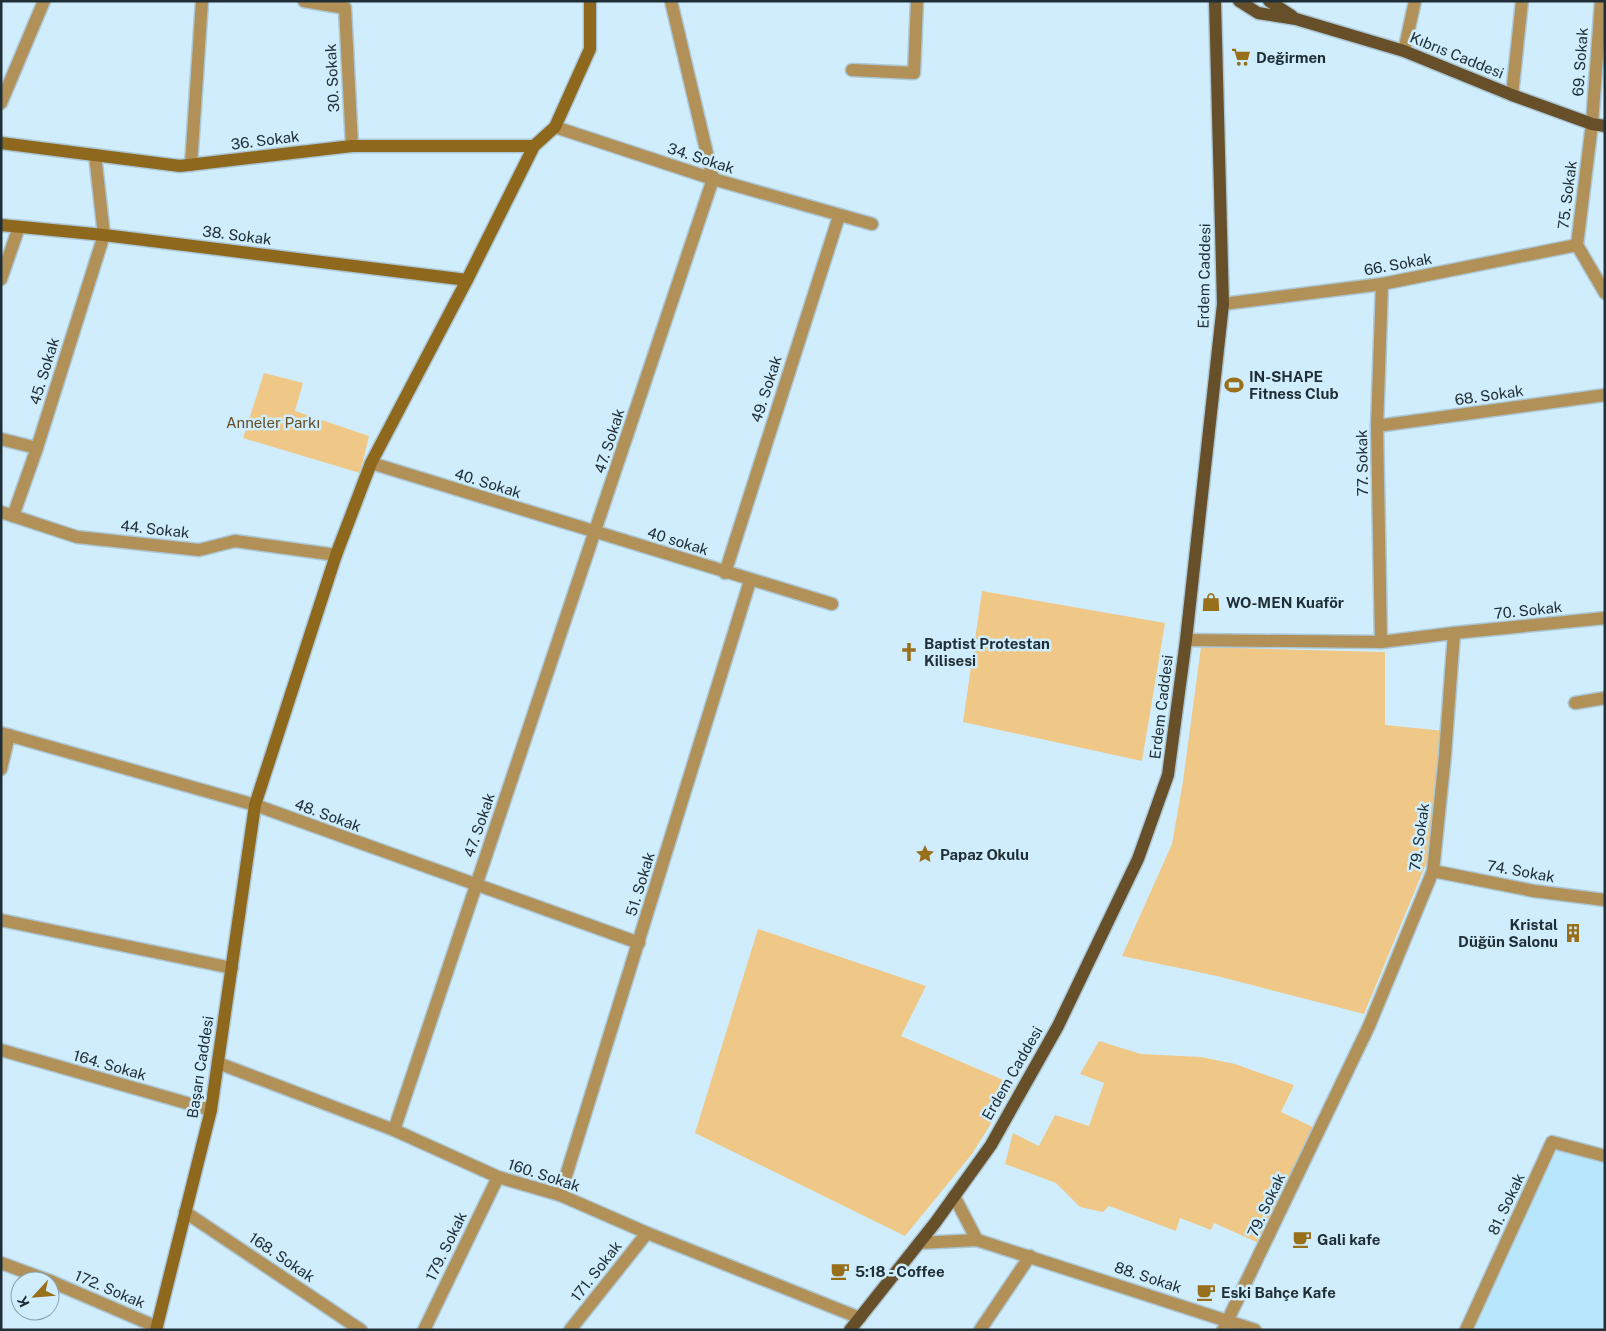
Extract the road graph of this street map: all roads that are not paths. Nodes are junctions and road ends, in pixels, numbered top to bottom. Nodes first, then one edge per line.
1 (44, 1) edge
2 (304, 1) edge
3 (590, 1) edge
4 (670, 1) edge
5 (917, 1) edge
6 (1215, 1) edge
7 (1240, 1) edge
8 (1269, 1) edge
9 (1415, 1) edge
10 (1522, 1) edge
11 (1600, 1) edge
12 (198, 2) edge
13 (1296, 18) junction
14 (1404, 51) junction
15 (852, 70) dead end
16 (1512, 95) junction
17 (1, 103) edge
18 (1598, 125) edge
19 (555, 127) junction
20 (1, 143) edge
21 (352, 146) junction
22 (534, 146) junction
23 (95, 155) junction
24 (191, 165) junction
25 (713, 179) junction
26 (839, 216) junction
27 (872, 224) dead end
28 (1, 225) edge
29 (19, 226) junction
30 (104, 235) junction
31 (1577, 245) junction
32 (1, 279) edge
33 (468, 280) junction
34 (1382, 284) junction
35 (1605, 293) edge
36 (1223, 304) junction
37 (1605, 395) edge
38 (1377, 426) junction
39 (1, 439) edge
40 (38, 448) junction
41 (371, 463) junction
42 (7, 514) edge
43 (596, 534) junction
44 (336, 555) junction
45 (725, 573) junction
46 (750, 581) junction
47 (832, 604) dead end
48 (1605, 618) edge
49 (1454, 633) junction
50 (1186, 640) junction
51 (1381, 642) junction
52 (1605, 698) edge
53 (1575, 703) dead end
54 (5, 734) edge
55 (1, 769) edge
56 (255, 805) junction
57 (1433, 872) junction
58 (476, 886) junction
59 (1605, 900) edge
60 (1, 920) edge
61 (639, 943) junction
62 (232, 968) junction
63 (1, 1050) edge
64 (218, 1063) junction
65 (211, 1110) junction
66 (394, 1130) junction
67 (1605, 1156) edge
68 (498, 1177) junction
69 (560, 1195) junction
70 (954, 1196) junction
71 (185, 1212) junction
72 (647, 1233) junction
73 (976, 1240) junction
74 (919, 1243) junction
75 (1030, 1256) junction
76 (1, 1263) edge
77 (23, 1271) edge
78 (60, 1285) edge
79 (860, 1318) junction
80 (1226, 1325) edge
81 (156, 1328) edge
82 (361, 1330) edge
83 (424, 1330) edge
84 (570, 1330) edge
85 (850, 1330) edge
86 (980, 1330) edge
87 (1255, 1330) edge
88 (1466, 1330) edge

1 - 17 street
2 - 21 street, 30. Sokak
3 - 19 main road
4 - 25 street
5 - 15 street
6 - 36 main road, Erdem Caddesi
7 - 13 main road, Kıbrıs Caddesi
8 - 13 main road, Kıbrıs Caddesi
9 - 14 street
10 - 16 street
11 - 18 street, 69. Sokak
12 - 24 street
13 - 14 main road, Kıbrıs Caddesi
14 - 16 main road, Kıbrıs Caddesi
16 - 18 main road, Kıbrıs Caddesi
18 - 31 street, 75. Sokak
19 - 22 main road
19 - 25 street, 34. Sokak
20 - 23 main road, 36. Sokak
21 - 22 main road, 36. Sokak
21 - 24 main road, 36. Sokak
22 - 33 main road, Başarı Caddesi
23 - 24 main road, 36. Sokak
23 - 30 street
25 - 26 street, 34. Sokak
25 - 43 street, 47. Sokak
26 - 27 street, 34. Sokak
26 - 45 street, 49. Sokak
28 - 29 main road, 38. Sokak
29 - 30 main road, 38. Sokak
29 - 32 street
30 - 33 main road, 38. Sokak
30 - 40 street, 45. Sokak
31 - 34 street, 66. Sokak
31 - 35 street, 75. Sokak
33 - 41 main road, Başarı Caddesi
34 - 36 street, 66. Sokak
34 - 38 street, 77. Sokak
36 - 50 main road, Erdem Caddesi
37 - 38 street, 68. Sokak
38 - 51 street, 77. Sokak
39 - 40 street
40 - 42 street, 45. Sokak
41 - 43 street, 40. Sokak
41 - 44 main road, Başarı Caddesi
42 - 44 street, 44. Sokak
43 - 45 street, 40 sokak
43 - 58 street, 47. Sokak
44 - 56 main road, Başarı Caddesi
45 - 46 street, 40 sokak
46 - 47 street, 40 sokak
46 - 61 street, 51. Sokak
48 - 49 street, 70. Sokak
49 - 51 street
49 - 57 street, 79. Sokak
50 - 51 street
50 - 70 main road, Erdem Caddesi
52 - 53 street
54 - 55 street
54 - 56 street, 48. Sokak
56 - 58 street, 48. Sokak
56 - 62 main road, Başarı Caddesi
57 - 59 street, 74. Sokak
57 - 80 street, 79. Sokak
58 - 61 street, 48. Sokak
58 - 66 street, 47. Sokak
60 - 62 street
61 - 69 street, 51. Sokak
62 - 64 main road, Başarı Caddesi
63 - 65 street, 164. Sokak
64 - 65 main road, Başarı Caddesi
64 - 66 street, 160. Sokak
65 - 71 main road, Başarı Caddesi
66 - 68 street, 160. Sokak
67 - 88 street, 81. Sokak
68 - 69 street, 160. Sokak
68 - 83 street, 179. Sokak
69 - 72 street, 160. Sokak
70 - 73 street
70 - 74 main road, Erdem Caddesi
71 - 81 main road, Başarı Caddesi
71 - 82 street, 168. Sokak
72 - 79 street, 160. Sokak
72 - 84 street, 171. Sokak
73 - 74 street, 88. Sokak
73 - 75 street, 88. Sokak
74 - 79 main road, Erdem Caddesi
75 - 80 street, 88. Sokak
75 - 86 street
76 - 77 street, 172. Sokak
78 - 81 street, 172. Sokak
79 - 85 main road, Erdem Caddesi
80 - 87 street, 88. Sokak

